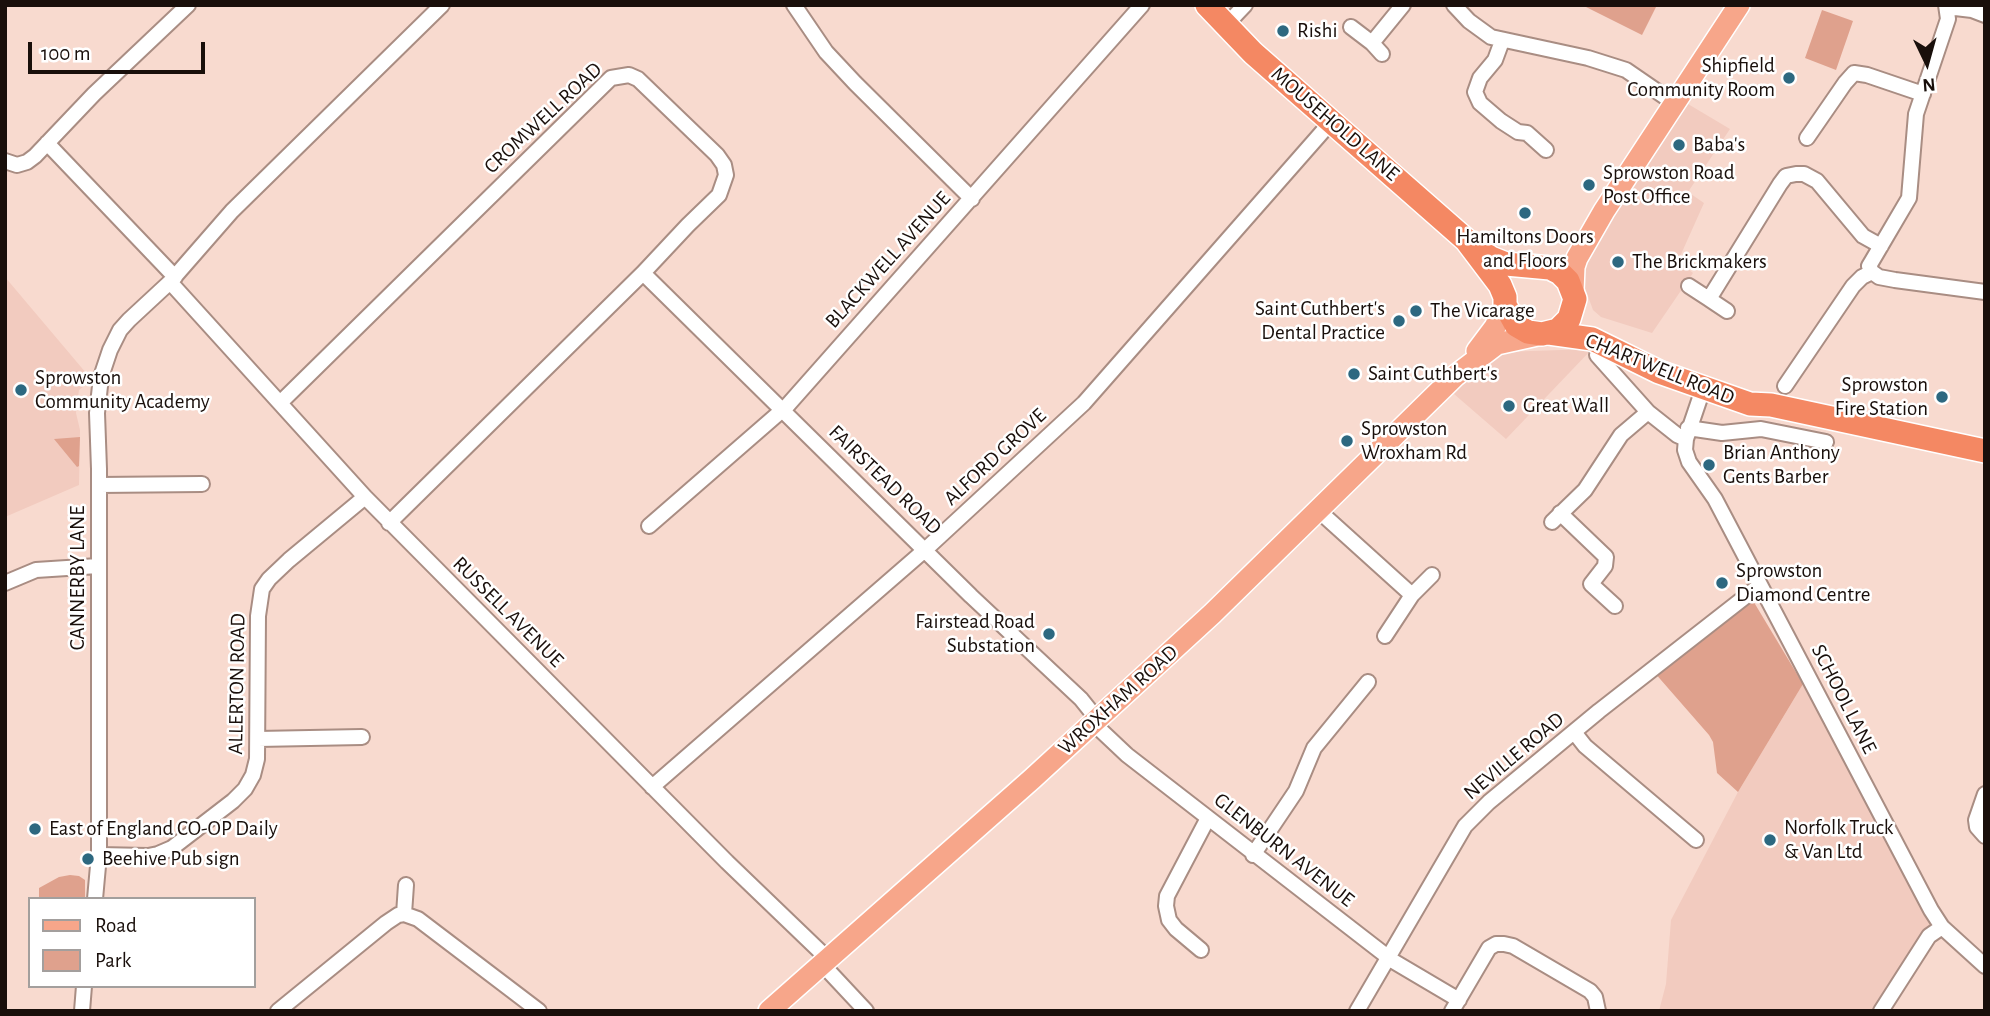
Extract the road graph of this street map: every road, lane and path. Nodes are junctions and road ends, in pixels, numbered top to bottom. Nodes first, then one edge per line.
1 (188, 5) edge
2 (442, 5) edge
3 (794, 5) edge
4 (1142, 5) edge
5 (1207, 5) edge
6 (1245, 5) edge
7 (1403, 5) edge
8 (1739, 5) edge
9 (1457, 6) edge
10 (1946, 6) edge
11 (1985, 15) edge
12 (1226, 25) junction
13 (1351, 27) dead end
14 (1502, 41) junction
15 (1923, 94) junction
16 (1674, 103) junction
17 (1331, 121) junction
18 (1807, 138) dead end
19 (47, 143) junction
20 (1546, 150) dead end
21 (13, 167) edge
22 (972, 199) junction
23 (1604, 211) junction
24 (1466, 240) junction
25 (1881, 246) junction
26 (1534, 267) junction
27 (1872, 272) junction
28 (643, 273) junction
29 (172, 279) junction
30 (1689, 286) dead end
31 (1985, 292) edge
32 (1574, 295) junction
33 (1709, 299) junction
34 (1505, 301) junction
35 (1727, 311) dead end
36 (1546, 334) junction
37 (1597, 355) dead end
38 (1455, 376) junction
39 (1703, 389) junction
40 (1778, 396) junction
41 (280, 403) junction
42 (783, 410) junction
43 (1648, 412) junction
44 (1687, 433) junction
45 (1826, 442) dead end
46 (1985, 451) edge
47 (202, 484) dead end
48 (99, 485) junction
49 (365, 497) junction
50 (1319, 511) junction
51 (390, 523) junction
52 (649, 526) dead end
53 (926, 549) junction
54 (99, 566) junction
55 (1432, 575) dead end
56 (5, 583) edge
57 (1759, 586) junction
58 (1412, 595) junction
59 (1615, 606) dead end
60 (1385, 636) dead end
61 (1365, 692) dead end
62 (1094, 720) junction
63 (1574, 732) junction
64 (362, 737) dead end
65 (258, 739) junction
66 (652, 787) junction
67 (1985, 794) edge
68 (1208, 818) junction
69 (1985, 836) edge
70 (1696, 840) dead end
71 (99, 855) junction
72 (1253, 855) junction
73 (406, 885) dead end
74 (95, 897) edge
75 (404, 914) junction
76 (1942, 927) junction
77 (1201, 950) dead end
78 (1388, 957) junction
79 (1982, 959) edge
80 (826, 962) junction
81 (85, 988) edge
82 (1456, 1005) edge
83 (82, 1011) edge
84 (278, 1011) edge
85 (539, 1011) edge
86 (769, 1011) edge
87 (866, 1011) edge
88 (1357, 1011) edge
89 (1598, 1011) edge
90 (1881, 1011) edge

1 - 19 street
2 - 29 street, CANNERBY LANE
3 - 22 street
4 - 22 street, BLACKWELL AVENUE
5 - 12 highway, MOUSEHOLD LANE
6 - 12 street
7 - 13 street
8 - 16 main road
9 - 14 street
10 - 11 street
10 - 15 street
12 - 17 highway, MOUSEHOLD LANE
14 - 16 street
14 - 20 street
15 - 18 street
15 - 25 street
16 - 23 main road
17 - 24 highway, MOUSEHOLD LANE
17 - 53 street, ALFORD GROVE
19 - 21 street
19 - 29 street, RUSSELL AVENUE
22 - 42 street, BLACKWELL AVENUE
23 - 26 main road
23 - 32 main road
24 - 26 highway, MOUSEHOLD LANE
24 - 34 highway, MOUSEHOLD LANE
25 - 27 street
25 - 33 street
26 - 32 highway, MOUSEHOLD LANE
26 - 34 highway
27 - 31 street
27 - 40 street
28 - 41 street, CROMWELL ROAD
28 - 42 street, FAIRSTEAD ROAD
28 - 51 street, CROMWELL ROAD
29 - 41 street, RUSSELL AVENUE
29 - 48 street, CANNERBY LANE
30 - 33 street
32 - 36 highway
32 - 40 highway, CHARTWELL ROAD
33 - 35 street
34 - 36 highway, MOUSEHOLD LANE
34 - 38 main road, WROXHAM ROAD
36 - 38 main road, WROXHAM ROAD
36 - 39 highway, CHARTWELL ROAD
37 - 43 street
38 - 50 main road, WROXHAM ROAD
39 - 40 highway, CHARTWELL ROAD
39 - 44 street
40 - 46 highway, CHARTWELL ROAD
41 - 49 street, RUSSELL AVENUE
42 - 52 street, BLACKWELL AVENUE
42 - 53 street, FAIRSTEAD ROAD
43 - 44 street
43 - 59 street
44 - 45 street
44 - 57 street, SCHOOL LANE
47 - 48 street
48 - 54 street, CANNERBY LANE
49 - 51 street, RUSSELL AVENUE
49 - 65 street, ALLERTON ROAD
50 - 58 street
50 - 62 main road, WROXHAM ROAD
51 - 66 street, RUSSELL AVENUE
53 - 62 street, FAIRSTEAD ROAD
53 - 66 street, ALFORD GROVE
54 - 56 street
54 - 71 street, CANNERBY LANE
55 - 58 street
57 - 63 street, NEVILLE ROAD
57 - 76 street, SCHOOL LANE
58 - 60 street
61 - 72 street
62 - 68 street, GLENBURN AVENUE
62 - 80 main road, WROXHAM ROAD
63 - 70 street
63 - 78 street, NEVILLE ROAD
64 - 65 street
65 - 71 street, ALLERTON ROAD
66 - 80 street, RUSSELL AVENUE
67 - 69 street
68 - 72 street, GLENBURN AVENUE
68 - 77 street
71 - 74 street, CANNERBY LANE
72 - 78 street, GLENBURN AVENUE
73 - 75 street
75 - 84 street
75 - 85 street
76 - 79 street, SCHOOL LANE
76 - 90 street
78 - 82 street, GLENBURN AVENUE
78 - 88 street, NEVILLE ROAD
80 - 86 main road, WROXHAM ROAD
80 - 87 street, RUSSELL AVENUE
81 - 83 street
82 - 89 street

